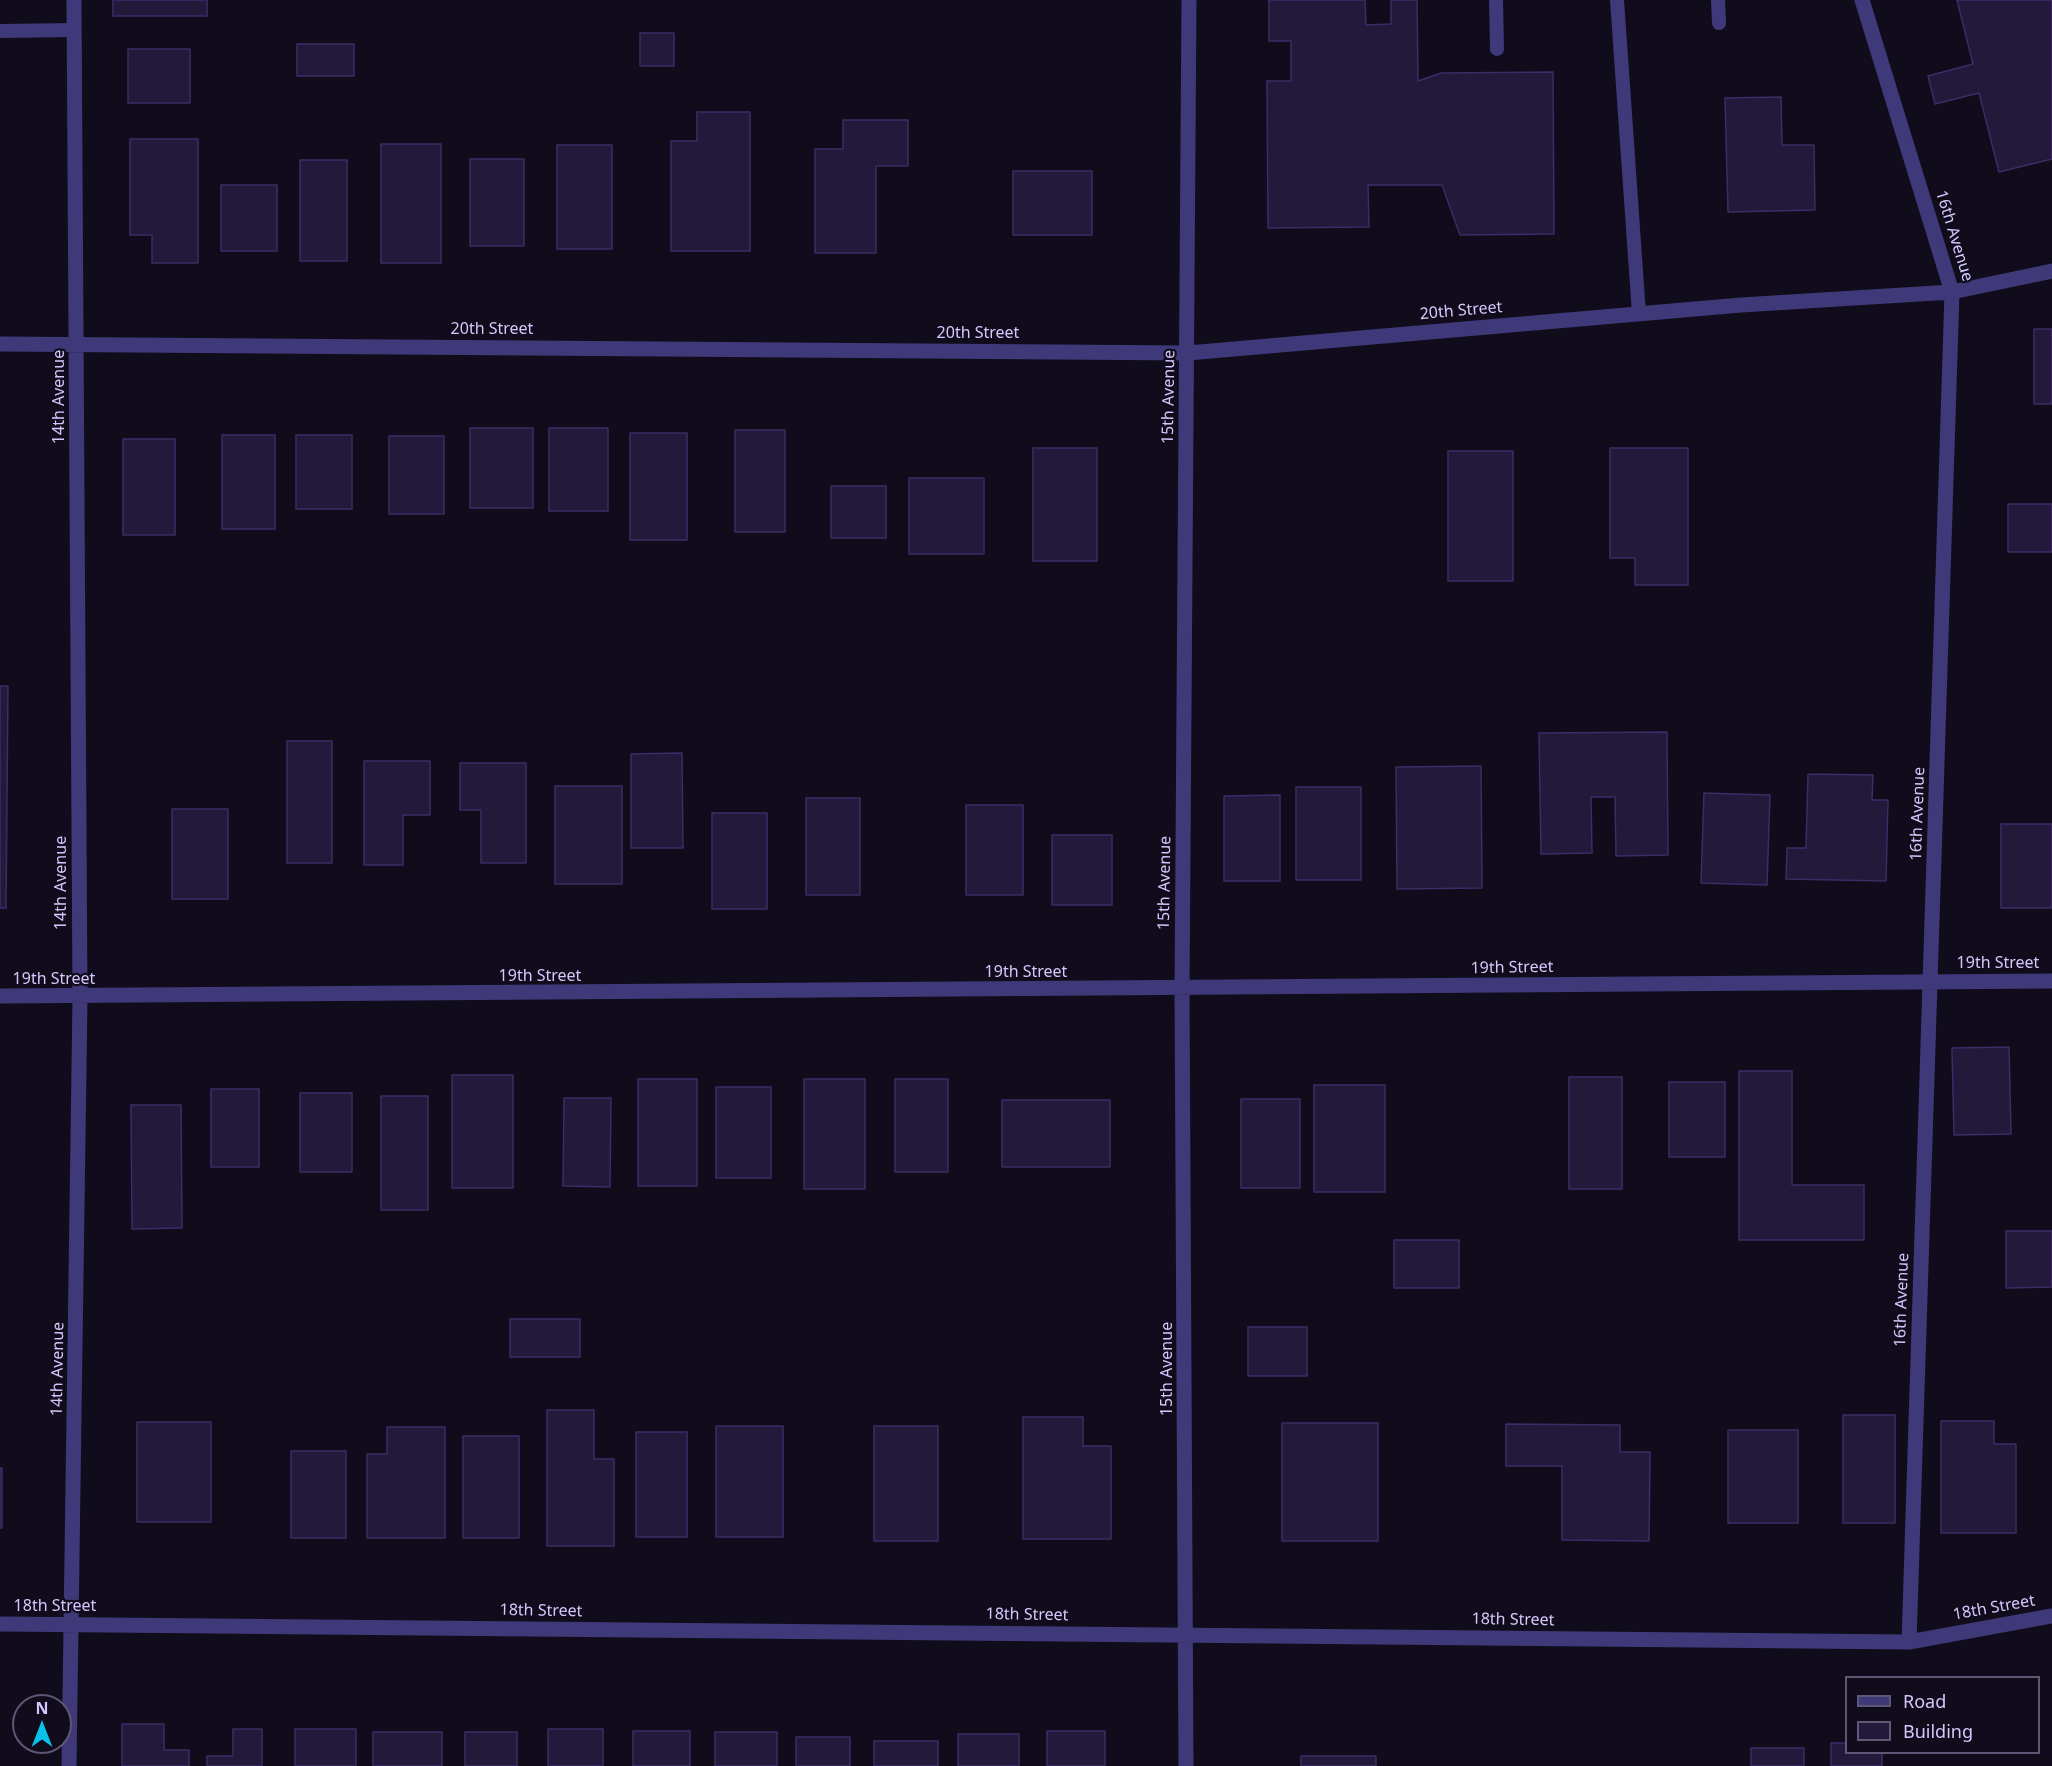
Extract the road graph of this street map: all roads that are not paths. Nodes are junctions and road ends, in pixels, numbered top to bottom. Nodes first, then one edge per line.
1 (74, 0) edge
2 (1189, 0) edge
3 (1496, 0) edge
4 (1617, 0) edge
5 (1718, 0) edge
6 (1867, 2) edge
7 (1719, 23) dead end
8 (75, 30) junction
9 (0, 31) edge
10 (1497, 49) dead end
11 (2052, 271) edge
12 (1952, 292) junction
13 (1639, 314) junction
14 (0, 344) edge
15 (76, 344) junction
16 (1188, 353) junction
17 (2052, 981) edge
18 (1931, 982) junction
19 (1182, 989) junction
20 (0, 996) edge
21 (80, 997) junction
22 (2052, 1616) edge
23 (0, 1624) edge
24 (73, 1624) junction
25 (1187, 1635) junction
26 (1909, 1642) junction
27 (69, 1766) edge
28 (1186, 1766) edge

1 - 8 street, 14th Avenue
2 - 16 street, 15th Avenue
3 - 10 lane
4 - 13 lane
5 - 7 lane
6 - 12 street, 16th Avenue
8 - 9 lane
8 - 15 street, 14th Avenue
11 - 12 street, 20th Street
12 - 13 street, 20th Street
12 - 18 street, 16th Avenue
13 - 16 street, 20th Street
14 - 15 street, 20th Street
15 - 16 street, 20th Street
15 - 21 street, 14th Avenue
16 - 19 street, 15th Avenue
17 - 18 street, 19th Street
18 - 19 street, 19th Street
18 - 26 street, 16th Avenue
19 - 21 street, 19th Street
19 - 25 street, 15th Avenue
20 - 21 street, 19th Street
21 - 24 street, 14th Avenue
22 - 26 street, 18th Street
23 - 24 street, 18th Street
24 - 25 street, 18th Street
24 - 27 street, 14th Avenue
25 - 26 street, 18th Street
25 - 28 street, 15th Avenue

